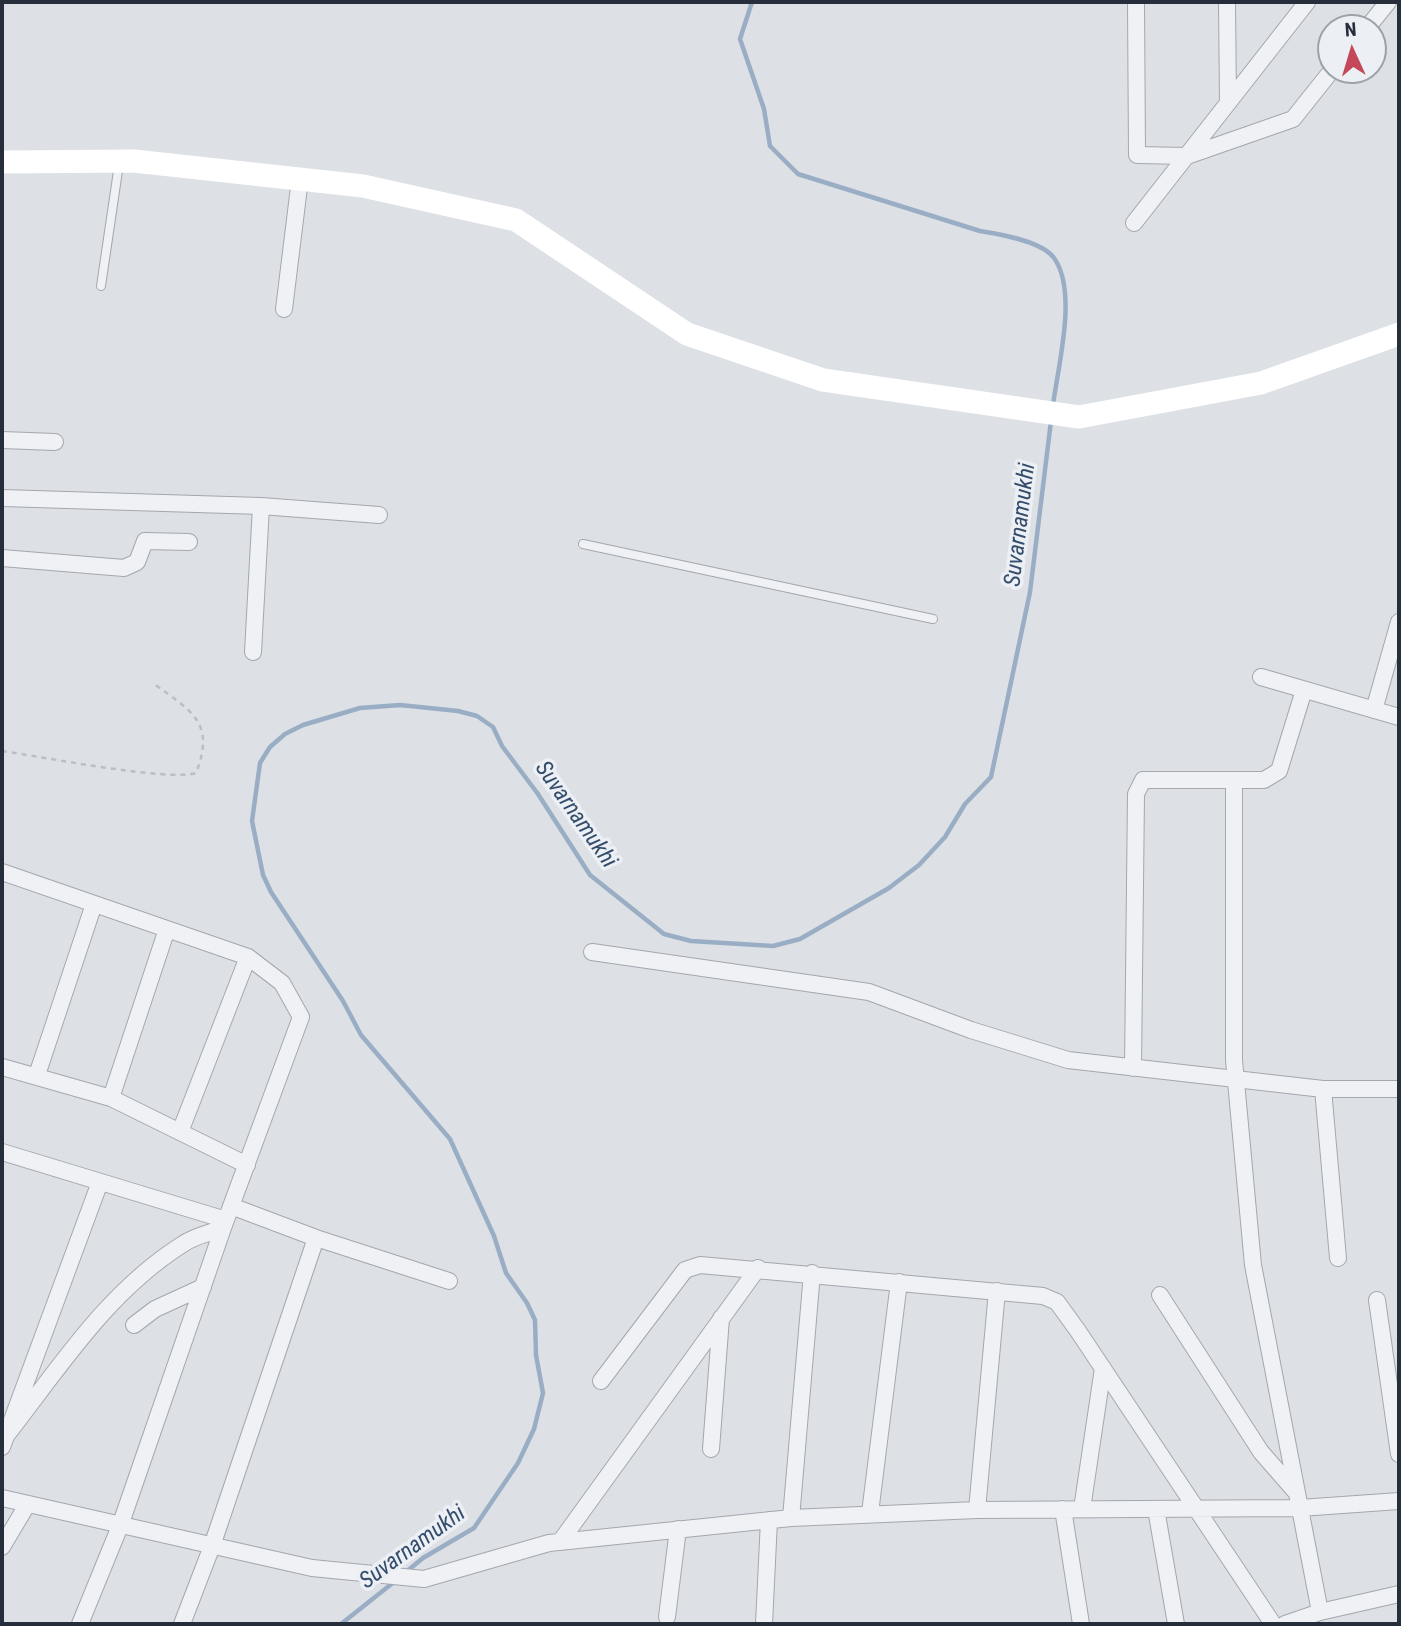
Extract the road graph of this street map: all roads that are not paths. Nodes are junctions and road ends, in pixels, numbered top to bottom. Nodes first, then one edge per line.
1 (1136, 2) edge
2 (1227, 2) edge
3 (1307, 2) edge
4 (1321, 84) edge
5 (1228, 103) junction
6 (1187, 156) junction
7 (119, 161) junction
8 (2, 162) edge
9 (300, 179) junction
10 (1134, 223) dead end
11 (101, 286) dead end
12 (284, 309) dead end
13 (1399, 334) edge
14 (2, 440) edge
15 (55, 442) dead end
16 (2, 498) edge
17 (261, 506) junction
18 (379, 514) dead end
19 (189, 542) dead end
20 (583, 544) dead end
21 (2, 558) edge
22 (933, 619) dead end
23 (1399, 622) edge
24 (253, 652) dead end
25 (1261, 677) dead end
26 (1304, 690) junction
27 (1374, 710) junction
28 (1399, 717) edge
29 (1234, 781) junction
30 (2, 872) edge
31 (94, 904) junction
32 (167, 929) junction
33 (592, 952) dead end
34 (248, 957) junction
35 (2, 1067) edge
36 (1133, 1068) junction
37 (37, 1075) junction
38 (1236, 1079) junction
39 (1323, 1089) junction
40 (1399, 1089) edge
41 (111, 1098) junction
42 (180, 1132) junction
43 (2, 1152) edge
44 (247, 1165) junction
45 (100, 1182) junction
46 (226, 1218) junction
47 (316, 1238) junction
48 (1338, 1258) dead end
49 (758, 1268) junction
50 (812, 1273) junction
51 (449, 1281) dead end
52 (899, 1282) junction
53 (203, 1287) junction
54 (997, 1291) junction
55 (1160, 1295) dead end
56 (1377, 1300) dead end
57 (721, 1318) junction
58 (134, 1325) dead end
59 (1103, 1368) junction
60 (601, 1381) dead end
61 (4, 1441) edge
62 (711, 1449) dead end
63 (1399, 1454) edge
64 (2, 1498) edge
65 (1298, 1501) junction
66 (1399, 1501) edge
67 (27, 1505) junction
68 (1063, 1509) junction
69 (1082, 1509) junction
70 (1156, 1509) junction
71 (1195, 1509) junction
72 (977, 1510) junction
73 (870, 1513) junction
74 (790, 1518) junction
75 (769, 1520) junction
76 (120, 1526) junction
77 (678, 1530) junction
78 (560, 1542) junction
79 (212, 1546) junction
80 (2, 1547) edge
81 (1399, 1594) edge
82 (1320, 1612) junction
83 (667, 1617) dead end
84 (80, 1624) edge
85 (182, 1624) edge
86 (764, 1624) edge
87 (1081, 1624) edge
88 (1176, 1624) edge
89 (1273, 1624) edge
90 (1285, 1624) edge

1 - 6 street
2 - 5 street
3 - 5 street
4 - 6 street
5 - 6 street
6 - 10 street
7 - 8 street
7 - 9 street
7 - 11 lane
9 - 12 street
9 - 13 street
14 - 15 street
16 - 17 street
17 - 18 street
17 - 24 street
19 - 21 street
20 - 22 lane
23 - 27 street
25 - 26 street
26 - 27 street
26 - 29 street
27 - 28 street
29 - 36 street
29 - 38 street
30 - 31 street
31 - 32 street
31 - 37 street
32 - 34 street
32 - 41 street
33 - 36 street
34 - 42 street
34 - 44 street
35 - 37 street
36 - 38 street
37 - 41 street
38 - 39 street
38 - 65 street
39 - 40 street
39 - 48 street
41 - 42 street
42 - 44 street
43 - 45 street
44 - 46 street
45 - 46 street
45 - 61 street
46 - 47 street
46 - 53 street
46 - 61 street
47 - 51 street
47 - 79 street
49 - 50 street
49 - 57 street
49 - 60 street
50 - 52 street
50 - 74 street
52 - 54 street
52 - 73 street
53 - 58 street
53 - 76 street
54 - 59 street
54 - 72 street
55 - 65 street
56 - 63 street
57 - 62 street
57 - 78 street
59 - 69 street
59 - 71 street
64 - 67 street
65 - 66 street
65 - 71 street
65 - 82 street
67 - 76 street
67 - 80 street
68 - 69 street
68 - 72 street
68 - 87 street
69 - 70 street
70 - 71 street
70 - 88 street
71 - 89 street
72 - 73 street
73 - 74 street
74 - 75 street
75 - 77 street
75 - 86 street
76 - 79 street
76 - 84 street
77 - 78 street
77 - 83 street
78 - 79 street
79 - 85 street
81 - 82 street
82 - 90 street

